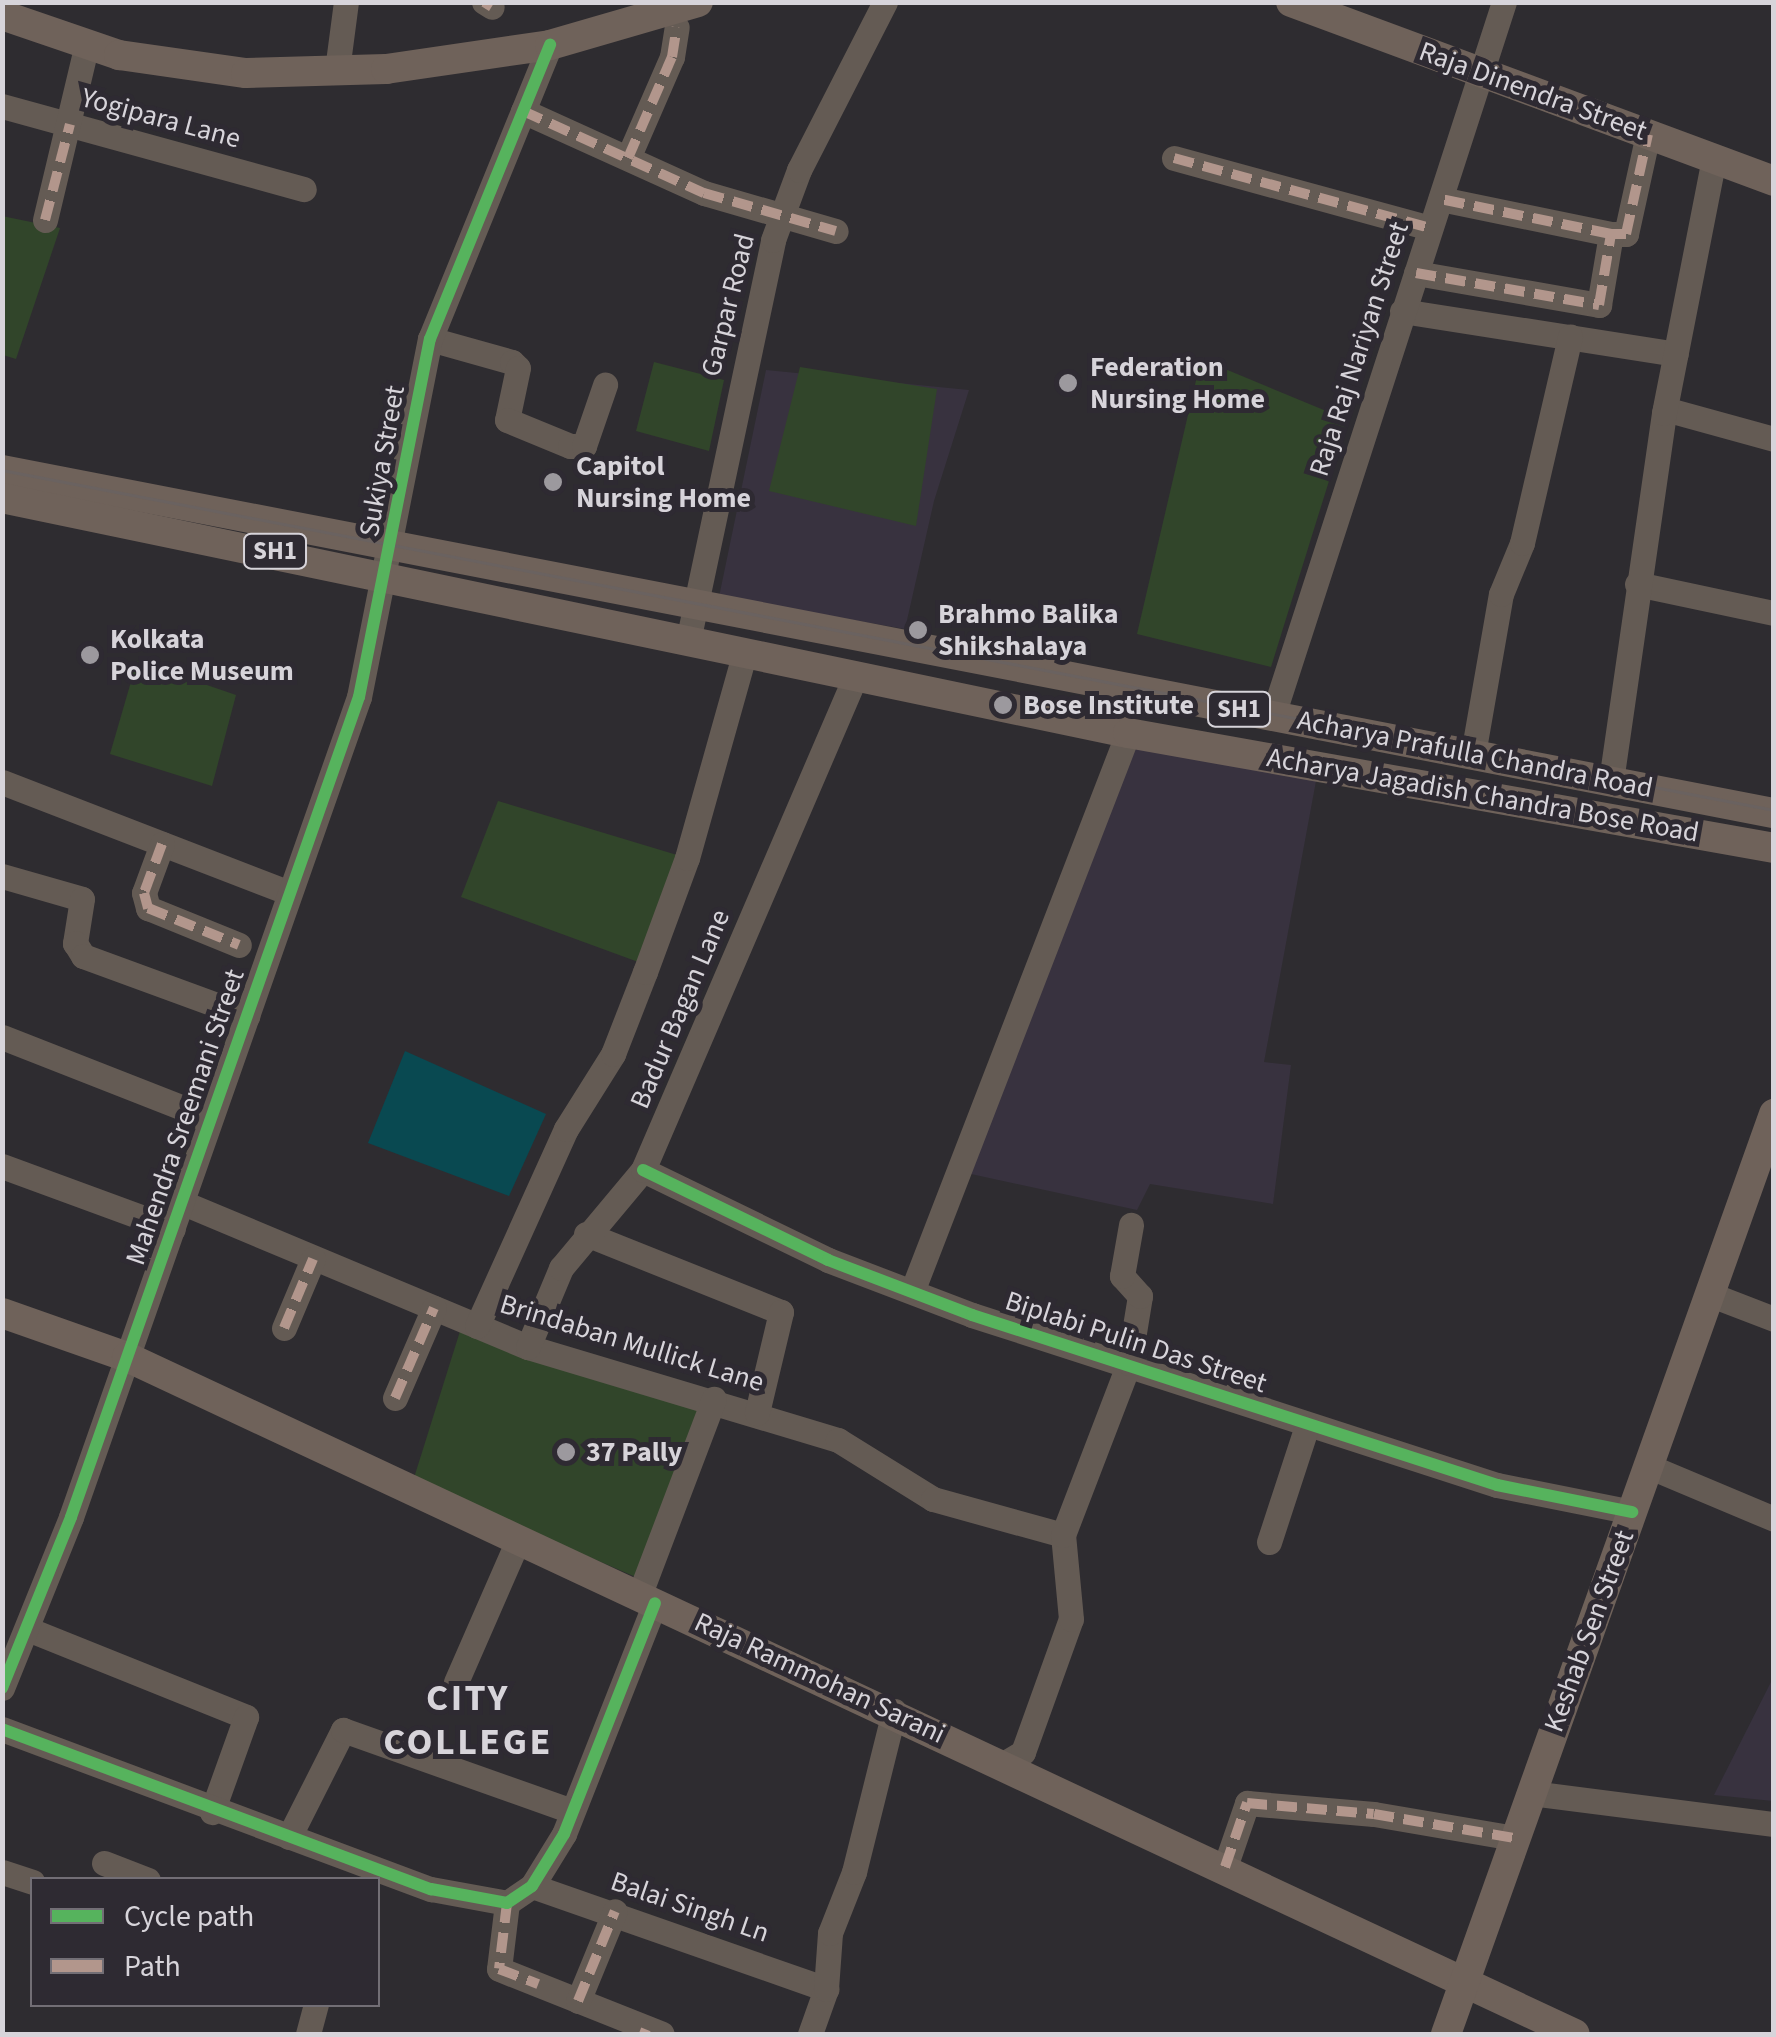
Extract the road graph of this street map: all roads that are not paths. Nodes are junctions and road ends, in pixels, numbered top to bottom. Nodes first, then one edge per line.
1 (346, 2) edge
2 (698, 2) edge
3 (885, 2) edge
4 (1291, 2) edge
5 (1504, 2) edge
6 (2, 15) edge
7 (677, 27) dead end
8 (87, 44) junction
9 (550, 45) junction
10 (338, 70) junction
11 (1482, 71) junction
12 (2, 106) edge
13 (523, 111) junction
14 (70, 124) junction
15 (1648, 134) junction
16 (628, 158) junction
17 (1174, 158) dead end
18 (1714, 159) junction
19 (1774, 181) edge
20 (304, 189) dead end
21 (1441, 199) junction
22 (781, 216) junction
23 (45, 220) dead end
24 (1430, 228) junction
25 (836, 231) dead end
26 (1611, 234) junction
27 (1416, 273) junction
28 (1402, 312) junction
29 (1570, 336) junction
30 (430, 339) junction
31 (1676, 354) junction
32 (605, 386) dead end
33 (1665, 409) junction
34 (1774, 439) edge
35 (2, 470) edge
36 (2, 498) edge
37 (390, 561) junction
38 (1638, 584) junction
39 (701, 606) junction
40 (1774, 613) edge
41 (688, 641) junction
42 (744, 655) junction
43 (856, 675) junction
44 (1273, 715) junction
45 (1128, 733) junction
46 (1473, 754) junction
47 (1611, 781) junction
48 (2, 782) edge
49 (1774, 813) edge
50 (162, 844) junction
51 (1774, 848) edge
52 (2, 876) edge
53 (289, 893) junction
54 (239, 945) dead end
55 (247, 1016) junction
56 (2, 1037) edge
57 (1774, 1114) edge
58 (209, 1118) junction
59 (1768, 1152) edge
60 (2, 1166) edge
61 (643, 1170) junction
62 (181, 1202) junction
63 (1131, 1225) dead end
64 (173, 1229) junction
65 (586, 1234) junction
66 (313, 1260) junction
67 (913, 1290) junction
68 (1709, 1294) junction
69 (434, 1308) junction
70 (2, 1313) edge
71 (1774, 1319) edge
72 (477, 1326) junction
73 (284, 1328) dead end
74 (528, 1346) junction
75 (127, 1357) junction
76 (1130, 1363) junction
77 (396, 1398) dead end
78 (714, 1400) junction
79 (757, 1414) junction
80 (1307, 1426) junction
81 (1648, 1466) junction
82 (1632, 1512) junction
83 (1774, 1519) edge
84 (1063, 1535) junction
85 (519, 1538) junction
86 (1268, 1542) dead end
87 (647, 1599) junction
88 (30, 1630) junction
89 (456, 1682) dead end
90 (2, 1688) edge
91 (894, 1712) junction
92 (2, 1729) edge
93 (1005, 1764) junction
94 (1532, 1793) junction
95 (572, 1810) junction
96 (212, 1812) junction
97 (1774, 1824) edge
98 (289, 1837) junction
99 (1515, 1838) junction
100 (104, 1863) dead end
101 (1225, 1868) junction
102 (350, 1870) edge
103 (2, 1872) edge
104 (140, 1877) edge
105 (380, 1877) edge
106 (380, 1877) edge
107 (30, 1881) edge
108 (532, 1886) junction
109 (506, 1903) junction
110 (615, 1911) junction
111 (1464, 1981) junction
112 (826, 1988) junction
113 (578, 2001) junction
114 (310, 2007) edge
115 (651, 2033) edge
116 (308, 2034) edge
117 (810, 2034) edge
118 (1446, 2034) edge
119 (1575, 2034) edge

1 - 10 street
2 - 9 main road
3 - 22 street, Garpar Road
4 - 11 main road, Raja Dinendra Street
5 - 11 street, Raja Raj Nariyan Street
6 - 8 main road
7 - 16 street
8 - 10 main road
8 - 14 street
9 - 10 main road
9 - 13 street, Sukiya Street
11 - 15 main road, Raja Dinendra Street
11 - 21 street, Raja Raj Nariyan Street
12 - 14 street, Yogipara Lane
13 - 16 street
13 - 30 street, Sukiya Street
14 - 20 street, Yogipara Lane
14 - 23 street
15 - 18 main road, Raja Dinendra Street
15 - 26 street
16 - 22 street
17 - 24 street
18 - 19 main road, Raja Dinendra Street
18 - 31 street
21 - 24 street, Raja Raj Nariyan Street
21 - 26 street
22 - 25 street
22 - 39 street, Garpar Road
24 - 27 street, Raja Raj Nariyan Street
26 - 27 street
27 - 28 street, Raja Raj Nariyan Street
28 - 29 street
28 - 44 street, Raja Raj Nariyan Street
29 - 31 street
29 - 46 street
30 - 32 street
30 - 37 street, Sukiya Street
31 - 33 street
33 - 34 street
33 - 38 street
35 - 37 main road, SH1
36 - 37 main road, SH1
37 - 39 main road, SH1
37 - 41 main road, Acharya Jagadish Chandra Bose Road / SH1
37 - 53 street, Sukiya Street
38 - 40 street
38 - 47 street
39 - 41 street, Garpar Road
39 - 44 main road, Acharya Prafulla Chandra Road / SH1
41 - 42 main road, Acharya Jagadish Chandra Bose Road
42 - 43 main road, Acharya Jagadish Chandra Bose Road
42 - 72 street, Badur Bagan Lane
43 - 45 main road, Acharya Jagadish Chandra Bose Road
43 - 61 street, Badur Bagan Lane
44 - 46 main road, Acharya Prafulla Chandra Road / SH1
45 - 51 main road, Acharya Jagadish Chandra Bose Road
45 - 67 street
46 - 47 main road, Acharya Prafulla Chandra Road / SH1
47 - 49 main road, Acharya Prafulla Chandra Road / SH1
48 - 50 street
50 - 53 street
50 - 54 street
52 - 55 street
53 - 55 street, Mahendra Sreemani Street
55 - 58 street, Mahendra Sreemani Street
56 - 58 street
57 - 59 main road, Keshab Sen Street
58 - 62 street, Mahendra Sreemani Street
59 - 68 main road, Keshab Sen Street
60 - 64 street
61 - 65 street, Badur Bagan Lane
61 - 67 street, Biplabi Pulin Das Street
62 - 64 street, Mahendra Sreemani Street
62 - 66 street, Brindaban Mullick Lane
63 - 76 street
64 - 75 street, Mahendra Sreemani Street
65 - 74 street, Badur Bagan Lane
65 - 79 street
66 - 69 street, Brindaban Mullick Lane
66 - 73 street
67 - 76 street, Biplabi Pulin Das Street
68 - 71 street
68 - 81 main road, Keshab Sen Street
69 - 72 street, Brindaban Mullick Lane
69 - 77 street
70 - 75 main road, Raja Rammohan Sarani
72 - 74 street, Brindaban Mullick Lane
74 - 78 street, Brindaban Mullick Lane
75 - 85 main road, Raja Rammohan Sarani
75 - 88 street, Mahendra Sreemani Street
76 - 80 street, Biplabi Pulin Das Street
76 - 84 street
78 - 79 street, Brindaban Mullick Lane
78 - 87 street
79 - 84 street, Brindaban Mullick Lane
80 - 82 street, Biplabi Pulin Das Street
80 - 86 street
81 - 82 main road, Keshab Sen Street
81 - 83 street
82 - 94 main road, Keshab Sen Street
84 - 93 street
85 - 87 main road, Raja Rammohan Sarani
85 - 89 street
87 - 91 main road, Raja Rammohan Sarani
87 - 95 street
88 - 90 street, Mahendra Sreemani Street
88 - 96 street
91 - 93 main road, Raja Rammohan Sarani
91 - 112 street
92 - 96 street
93 - 101 main road, Raja Rammohan Sarani
94 - 97 street
94 - 99 main road, Keshab Sen Street
95 - 98 street
95 - 108 street
96 - 98 street
98 - 102 street
99 - 101 street
99 - 111 main road, Keshab Sen Street
100 - 104 street
101 - 111 main road, Raja Rammohan Sarani
102 - 106 street
103 - 107 street
105 - 109 street
108 - 109 street
108 - 110 street, Balai Singh Ln
109 - 113 street
110 - 112 street, Balai Singh Ln
110 - 113 street
111 - 118 main road, Keshab Sen Street
111 - 119 main road, Raja Rammohan Sarani
112 - 117 street
113 - 115 street
114 - 116 street

